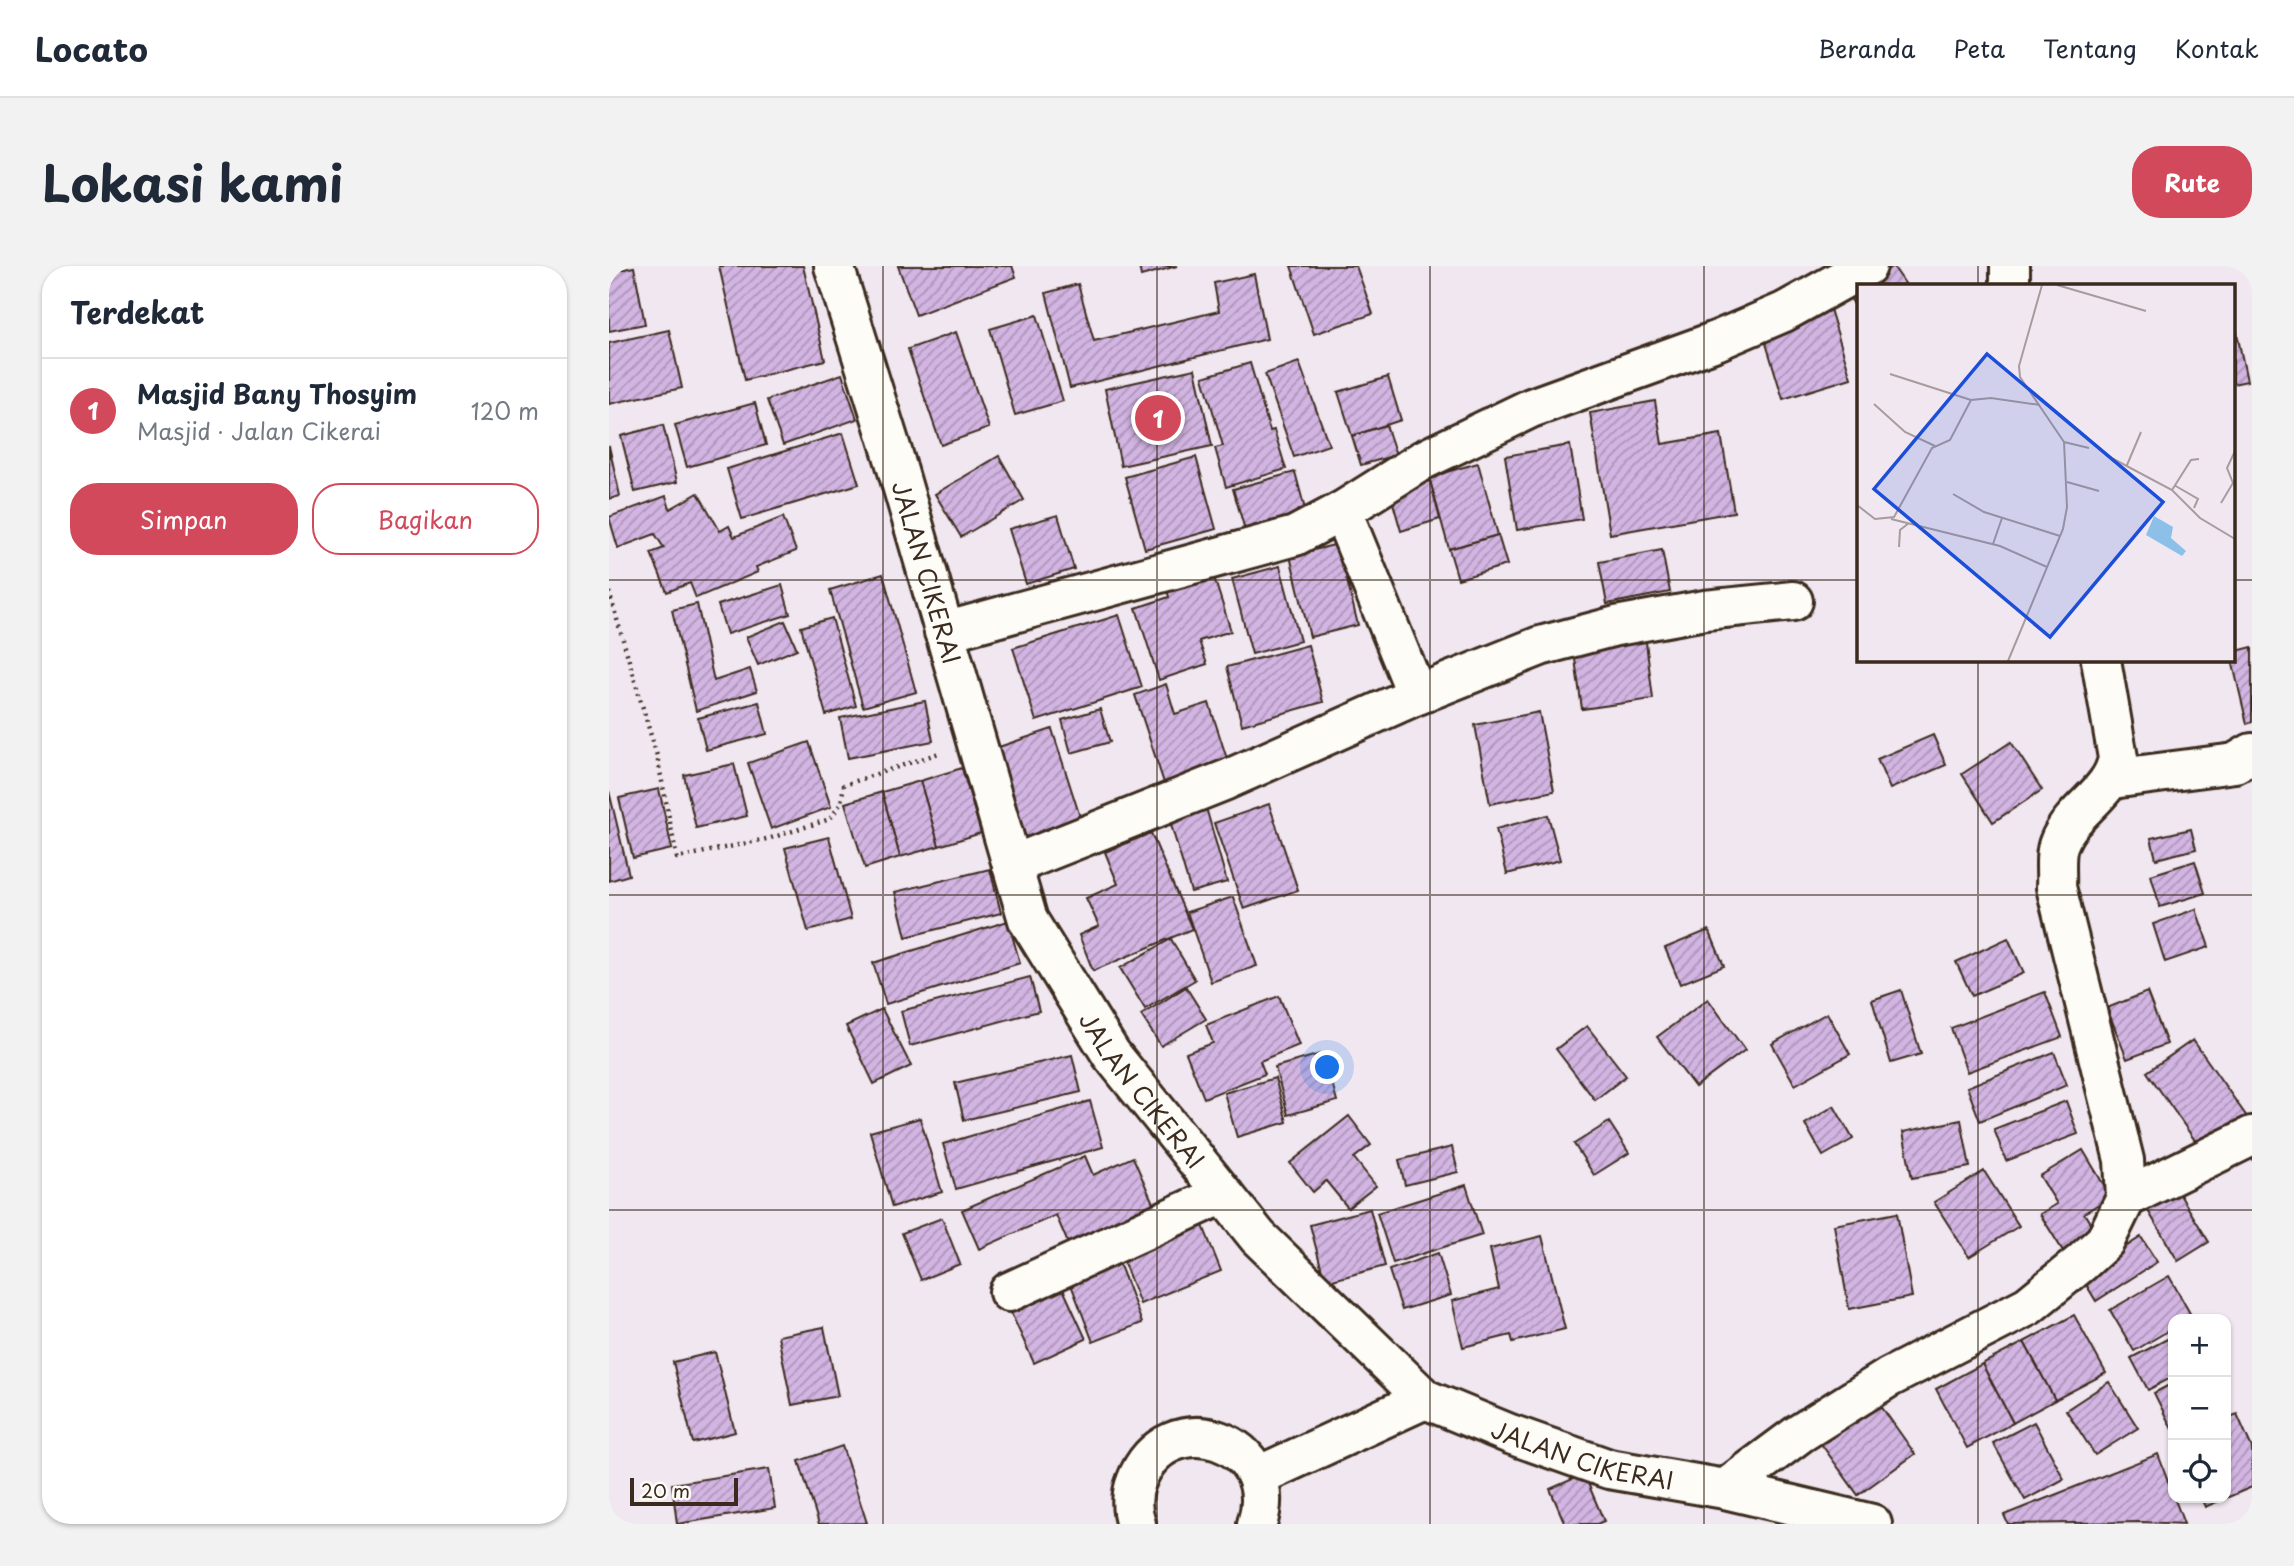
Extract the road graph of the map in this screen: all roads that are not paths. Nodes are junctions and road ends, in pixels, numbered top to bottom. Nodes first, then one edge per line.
1 (834, 266) edge
2 (1867, 266) edge
3 (2010, 266) edge
4 (2010, 284) edge
5 (1342, 511) junction
6 (1793, 601) dead end
7 (944, 632) junction
8 (2101, 662) edge
9 (1417, 695) junction
10 (2252, 753) edge
11 (2112, 779) junction
12 (1012, 866) junction
13 (2252, 1136) edge
14 (1223, 1194) junction
15 (2126, 1198) junction
16 (1009, 1292) dead end
17 (1426, 1399) junction
18 (1258, 1476) junction
19 (1725, 1489) junction
20 (1130, 1523) edge
21 (1257, 1524) edge
22 (1872, 1524) edge

1 - 7 street, JALAN CIKERAI
2 - 5 street
3 - 4 street
5 - 7 street
5 - 9 street
6 - 9 street
7 - 12 street, JALAN CIKERAI
8 - 11 street
9 - 12 street
10 - 11 street
11 - 15 street
12 - 14 street, JALAN CIKERAI
13 - 15 street
14 - 16 street
14 - 17 street, JALAN CIKERAI
15 - 19 street
17 - 18 street
17 - 19 street, JALAN CIKERAI
18 - 20 street
18 - 21 street
19 - 22 street, JALAN CIKERAI

